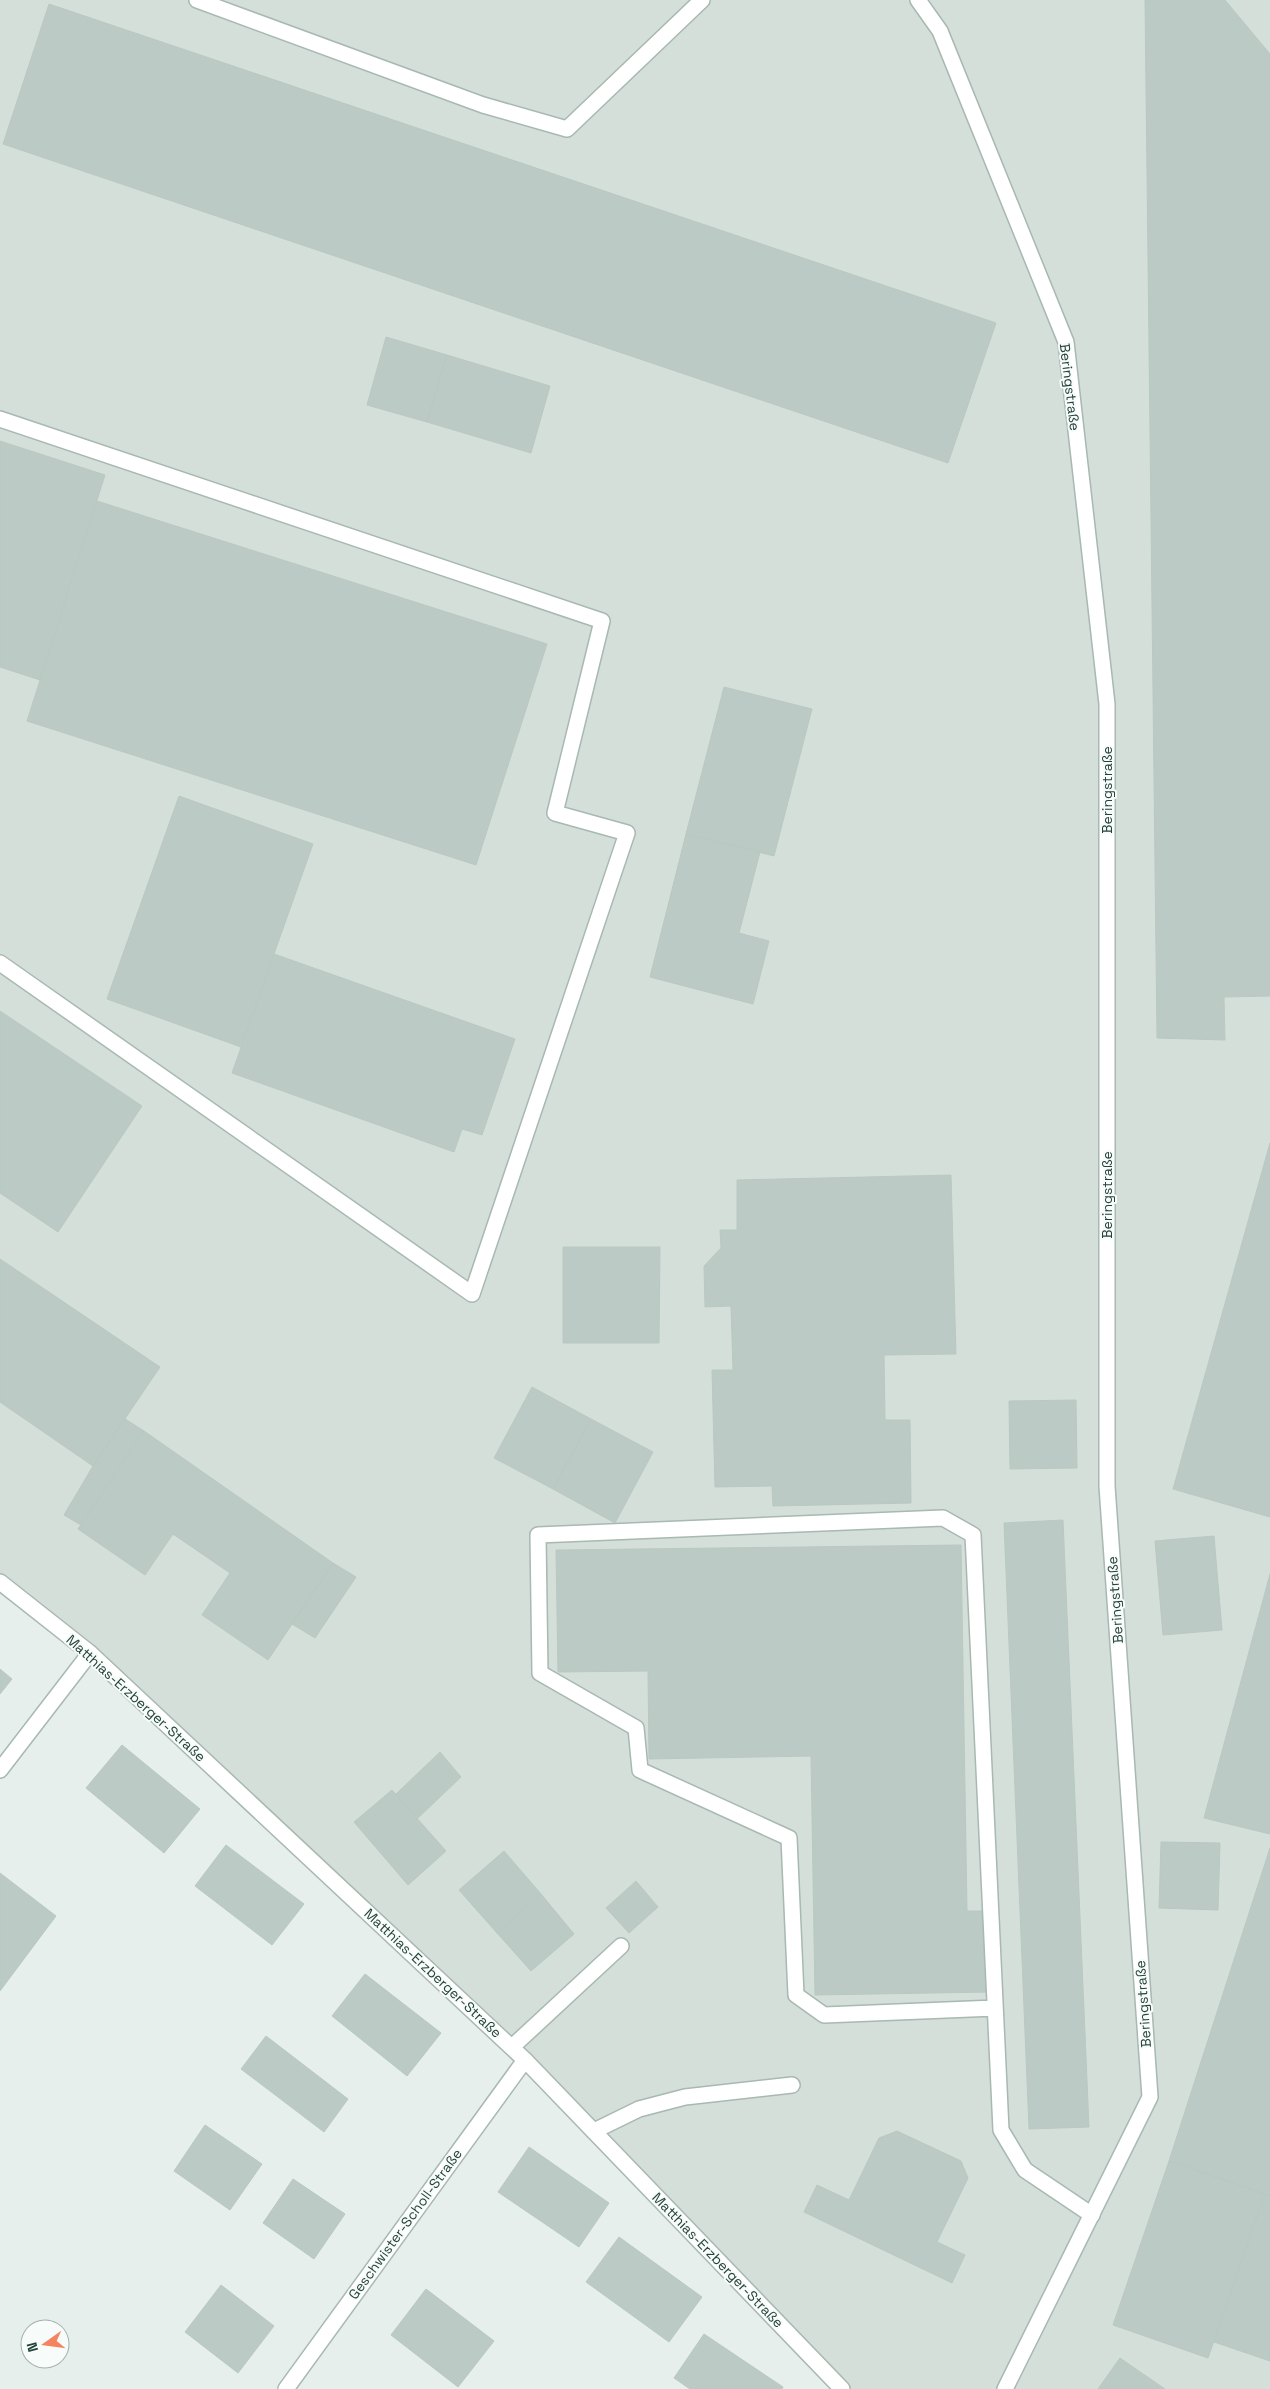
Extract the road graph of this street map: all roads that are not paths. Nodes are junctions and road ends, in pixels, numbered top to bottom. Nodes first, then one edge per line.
1 (197, 0) edge
2 (702, 0) edge
3 (918, 0) edge
4 (0, 419) edge
5 (0, 963) edge
6 (0, 1582) edge
7 (90, 1654) junction
8 (0, 1770) edge
9 (621, 1946) dead end
10 (996, 2008) junction
11 (512, 2047) junction
12 (525, 2060) junction
13 (792, 2085) dead end
14 (594, 2131) junction
15 (1092, 2215) junction
16 (286, 2389) edge
17 (842, 2389) edge
18 (1005, 2389) edge

1 - 2 street
3 - 15 street, Beringstraße
4 - 5 street
6 - 7 street, Matthias-Erzberger-Straße
7 - 8 street
7 - 11 street, Matthias-Erzberger-Straße
9 - 11 street
10 - 10 street
10 - 15 street
11 - 12 street, Matthias-Erzberger-Straße
12 - 14 street, Matthias-Erzberger-Straße
12 - 16 street, Geschwister-Scholl-Straße
13 - 14 street
14 - 17 street, Matthias-Erzberger-Straße
15 - 18 street, Beringstraße

